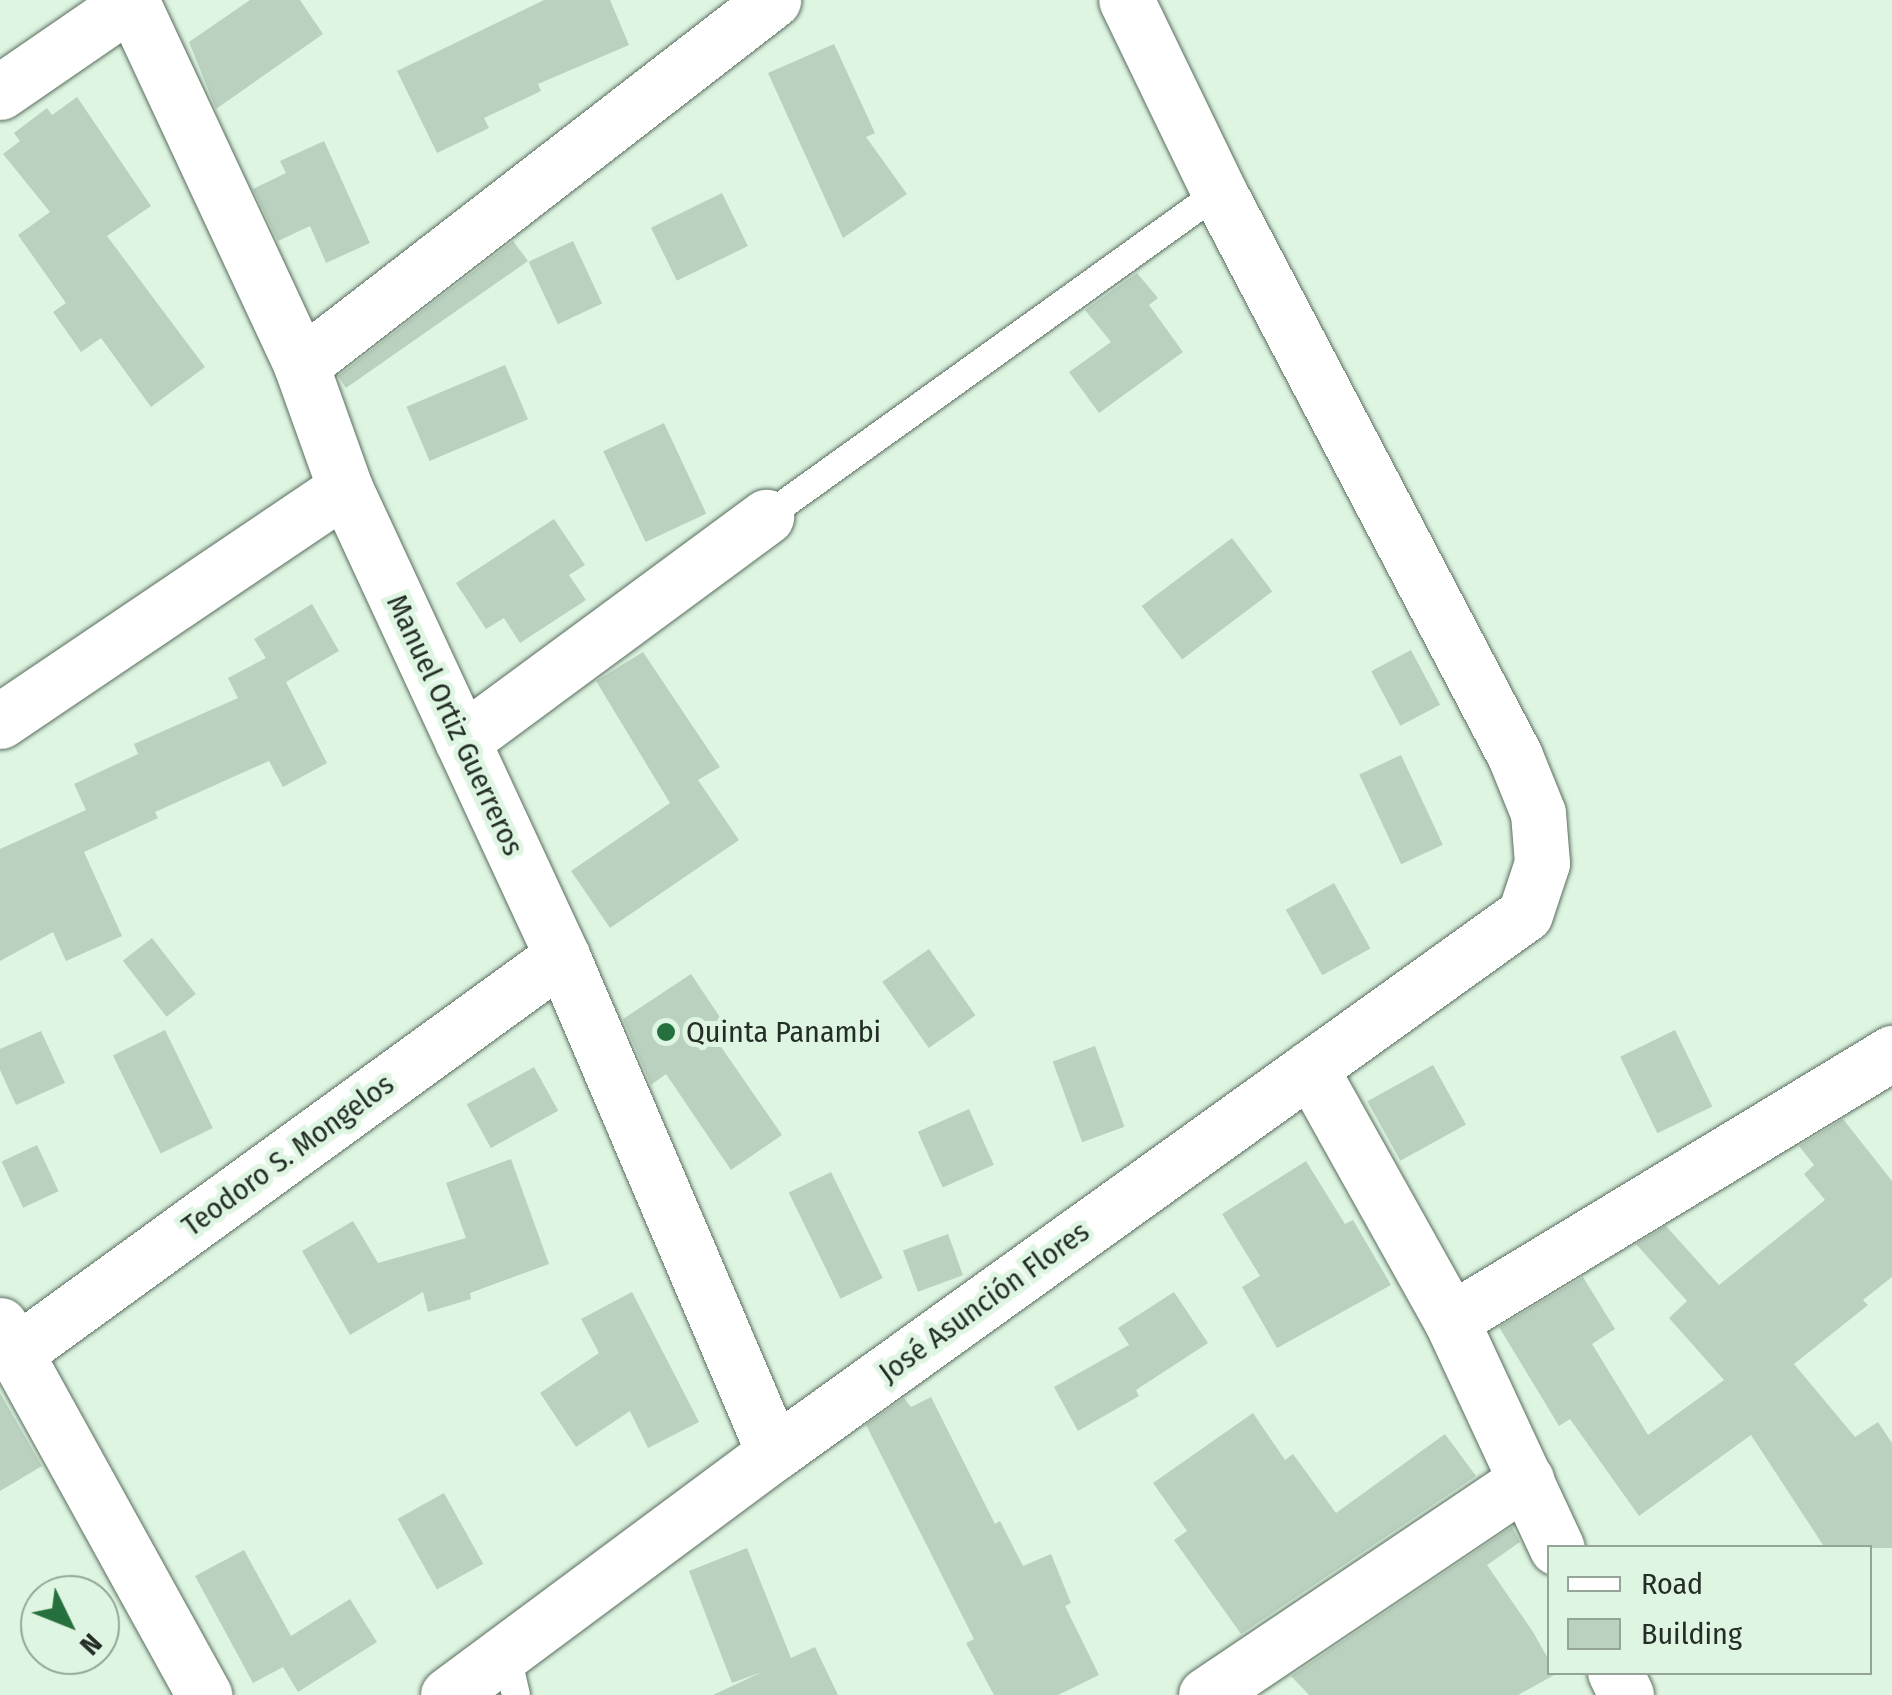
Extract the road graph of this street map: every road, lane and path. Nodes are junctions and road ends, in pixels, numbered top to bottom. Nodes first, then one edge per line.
1 (773, 0) edge
2 (1126, 0) edge
3 (131, 1) edge
4 (0, 92) edge
5 (1219, 192) junction
6 (301, 365) junction
7 (346, 488) junction
8 (766, 517) joint
9 (0, 721) edge
10 (462, 741) junction
11 (562, 956) junction
12 (1892, 1053) edge
13 (1310, 1068) junction
14 (1452, 1320) junction
15 (8, 1339) edge
16 (774, 1453) junction
17 (1526, 1480) junction
18 (1557, 1545) edge
19 (511, 1673) edge
20 (204, 1695) edge
21 (448, 1695) edge
22 (1206, 1695) edge

1 - 6 street
2 - 5 street
3 - 4 street
3 - 6 street, Manuel Ortiz Guerreros
5 - 8 lane
5 - 13 street, José Asunción Flores
6 - 7 street, Manuel Ortiz Guerreros
7 - 9 street
7 - 10 street, Manuel Ortiz Guerreros
8 - 10 street
10 - 11 street, Manuel Ortiz Guerreros
11 - 15 street, Teodoro S. Mongelos
11 - 16 street, Manuel Ortiz Guerreros
12 - 14 street
13 - 14 street
13 - 16 street, José Asunción Flores
14 - 17 street
15 - 20 street
16 - 19 street, José Asunción Flores
17 - 18 street
17 - 22 street
19 - 21 street, José Asunción Flores

